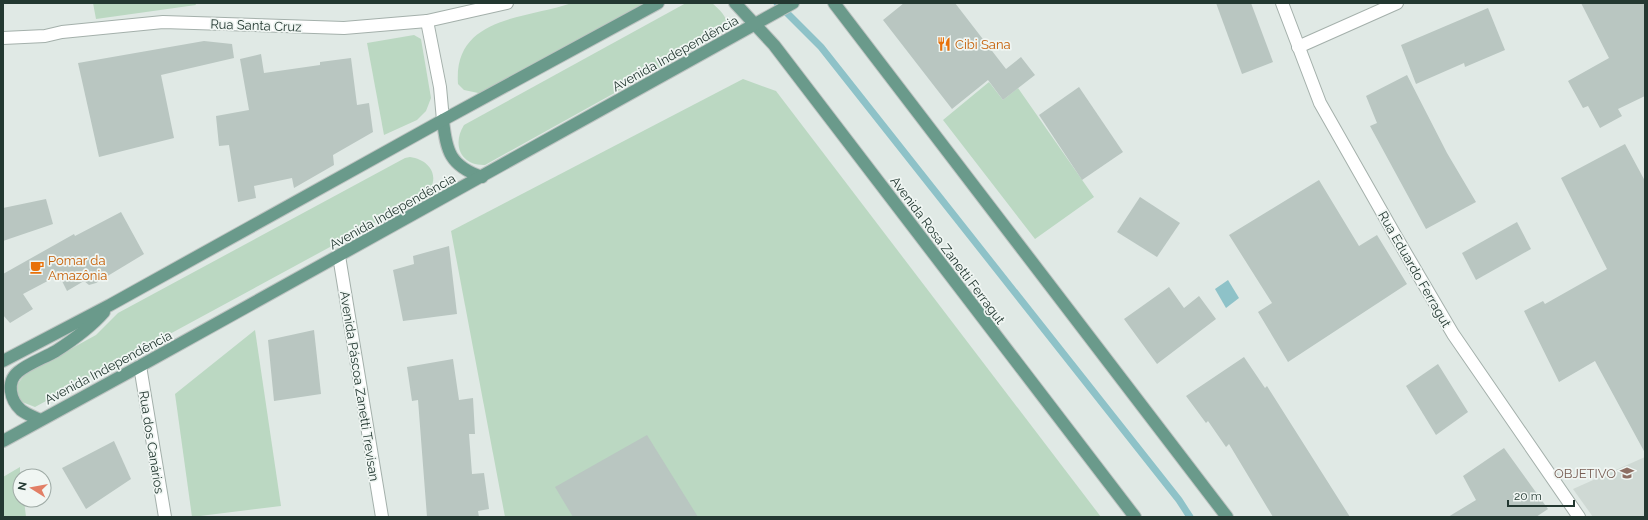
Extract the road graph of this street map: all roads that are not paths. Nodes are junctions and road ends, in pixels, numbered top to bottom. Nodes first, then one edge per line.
1 (507, 3) edge
2 (658, 3) edge
3 (735, 3) edge
4 (793, 3) edge
5 (834, 3) edge
6 (1282, 3) edge
7 (1397, 3) edge
8 (427, 21) junction
9 (755, 23) junction
10 (3, 38) edge
11 (1298, 47) junction
12 (443, 120) junction
13 (482, 177) junction
14 (339, 256) junction
15 (110, 305) junction
16 (3, 361) edge
17 (140, 366) junction
18 (40, 420) junction
19 (3, 440) edge
20 (165, 517) edge
21 (382, 517) edge
22 (1135, 517) edge
23 (1227, 517) edge
24 (1579, 517) edge

1 - 8 street, Rua Santa Cruz
2 - 12 main road
3 - 9 main road, Avenida Rosa Zanetti Ferragut
4 - 9 main road, Avenida Independência
5 - 23 main road
6 - 11 street, Rua Eduardo Ferragut
7 - 11 street
8 - 10 street, Rua Santa Cruz
8 - 12 street
9 - 13 main road, Avenida Independência
9 - 22 main road, Avenida Rosa Zanetti Ferragut
11 - 24 street, Rua Eduardo Ferragut
12 - 13 main road
12 - 15 main road
13 - 14 main road, Avenida Independência
14 - 17 main road, Avenida Independência
14 - 21 street, Avenida Páscoa Zanetti Trevisan
15 - 16 main road
15 - 18 main road
17 - 18 main road, Avenida Independência
17 - 20 street, Rua dos Canários
18 - 19 main road, Avenida Independência

